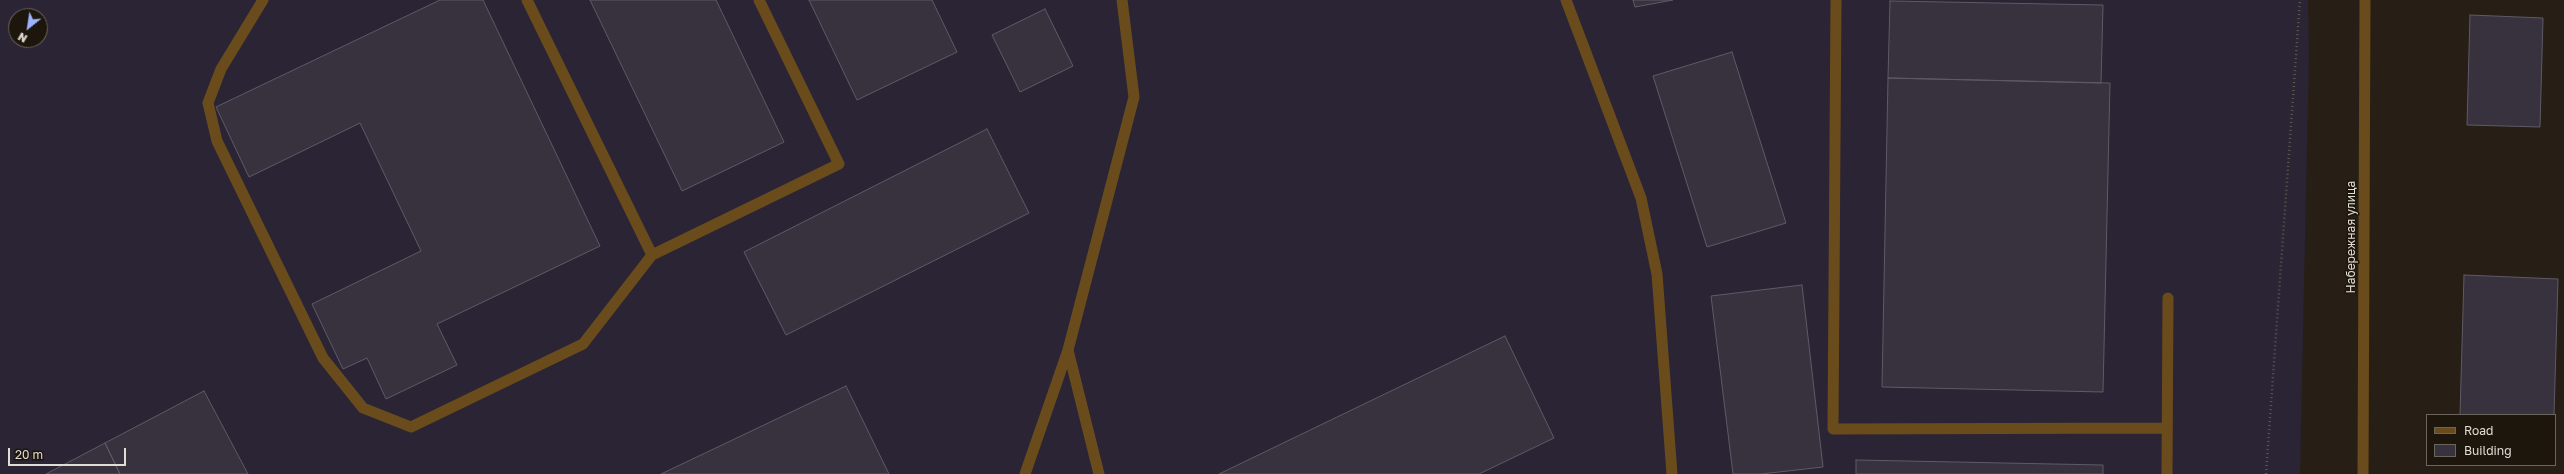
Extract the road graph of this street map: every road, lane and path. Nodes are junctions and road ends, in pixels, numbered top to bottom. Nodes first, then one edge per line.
1 (263, 0) edge
2 (527, 0) edge
3 (759, 0) edge
4 (1122, 0) edge
5 (1566, 0) edge
6 (1836, 0) edge
7 (2300, 0) edge
8 (2365, 0) edge
9 (652, 255) junction
10 (2168, 298) dead end
11 (1068, 350) junction
12 (2168, 428) junction
13 (1025, 474) edge
14 (1099, 474) edge
15 (1672, 474) edge
16 (2168, 474) edge
17 (2266, 474) edge
18 (2363, 474) edge

1 - 9 street
2 - 9 street
3 - 9 street
4 - 11 street
5 - 15 street
6 - 12 street
7 - 17 path
8 - 18 street, Набережная улица
10 - 12 street
11 - 13 street
11 - 14 street
12 - 16 street

